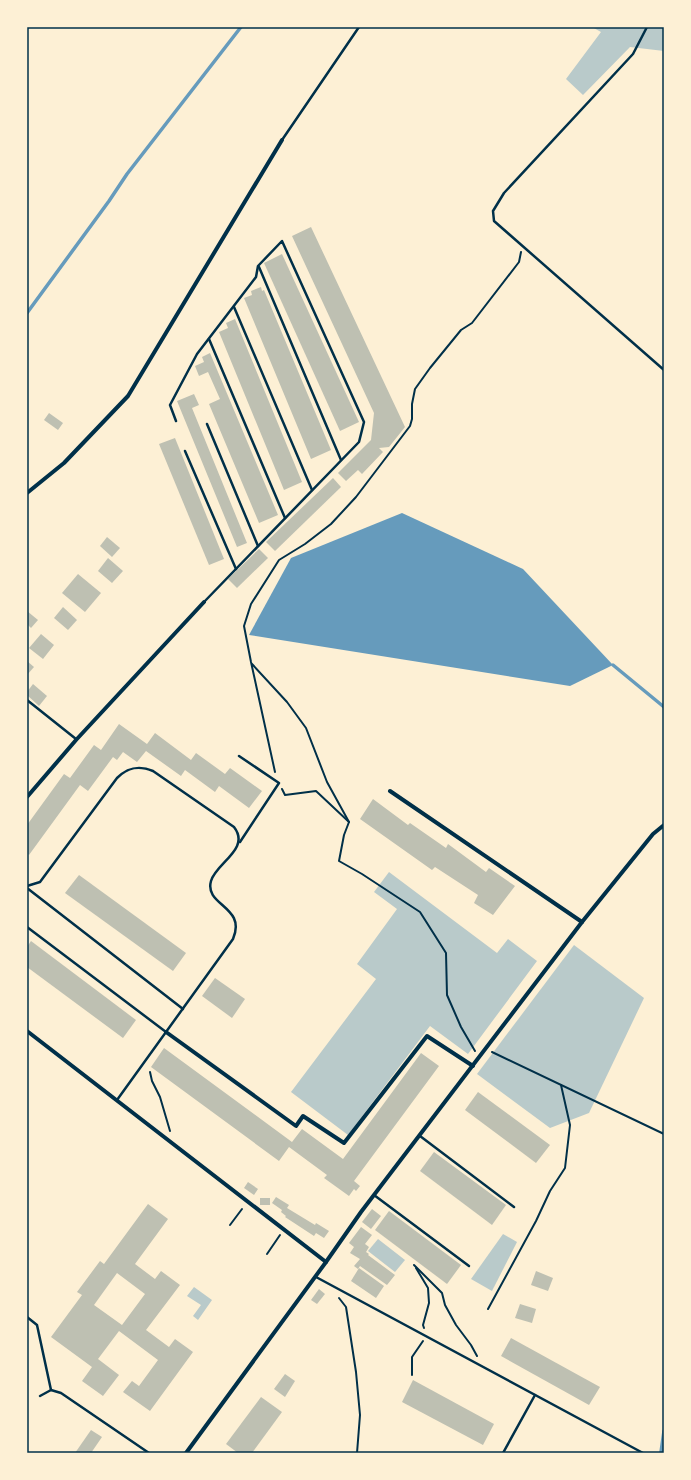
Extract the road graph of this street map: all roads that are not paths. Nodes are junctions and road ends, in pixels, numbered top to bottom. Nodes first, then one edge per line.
1 (358, 27) edge
2 (647, 27) edge
3 (282, 140) joint
4 (258, 266) junction
5 (234, 306) junction
6 (209, 339) junction
7 (664, 370) edge
8 (176, 421) dead end
9 (207, 424) dead end
10 (185, 451) dead end
11 (341, 460) junction
12 (312, 490) junction
13 (27, 493) edge
14 (285, 518) junction
15 (258, 546) junction
16 (236, 569) junction
17 (204, 602) joint
18 (27, 700) edge
19 (76, 740) junction
20 (239, 756) dead end
21 (390, 790) dead end
22 (27, 797) edge
23 (664, 825) edge
24 (238, 846) junction
25 (27, 887) edge
26 (582, 922) junction
27 (27, 927) edge
28 (183, 1009) junction
29 (27, 1032) edge
30 (166, 1032) junction
31 (473, 1066) junction
32 (117, 1100) junction
33 (419, 1136) junction
34 (374, 1195) junction
35 (514, 1207) dead end
36 (326, 1262) junction
37 (469, 1266) dead end
38 (316, 1276) junction
39 (27, 1317) edge
40 (51, 1390) junction
41 (535, 1395) junction
42 (40, 1396) dead end
43 (149, 1453) edge
44 (186, 1453) edge
45 (502, 1453) edge
46 (643, 1453) edge

1 - 3 lane
2 - 7 lane
3 - 13 street
4 - 5 lane
4 - 11 lane
4 - 11 lane
5 - 6 lane
5 - 12 lane
6 - 8 lane
6 - 14 lane
9 - 15 lane
10 - 16 lane
11 - 12 lane
12 - 14 lane
14 - 15 lane
15 - 16 lane
16 - 17 lane
17 - 19 street
18 - 19 lane
19 - 22 street
20 - 24 lane
21 - 26 street
23 - 26 street
24 - 25 lane
24 - 28 lane
25 - 28 lane
26 - 31 street
27 - 30 lane
28 - 30 lane
29 - 32 street
30 - 31 street
30 - 32 lane
31 - 33 street
32 - 36 street
33 - 34 street
33 - 35 lane
34 - 36 street
34 - 37 lane
36 - 38 street
38 - 41 lane
38 - 44 street
39 - 40 lane
40 - 42 lane
40 - 43 lane
41 - 45 lane
41 - 46 lane

